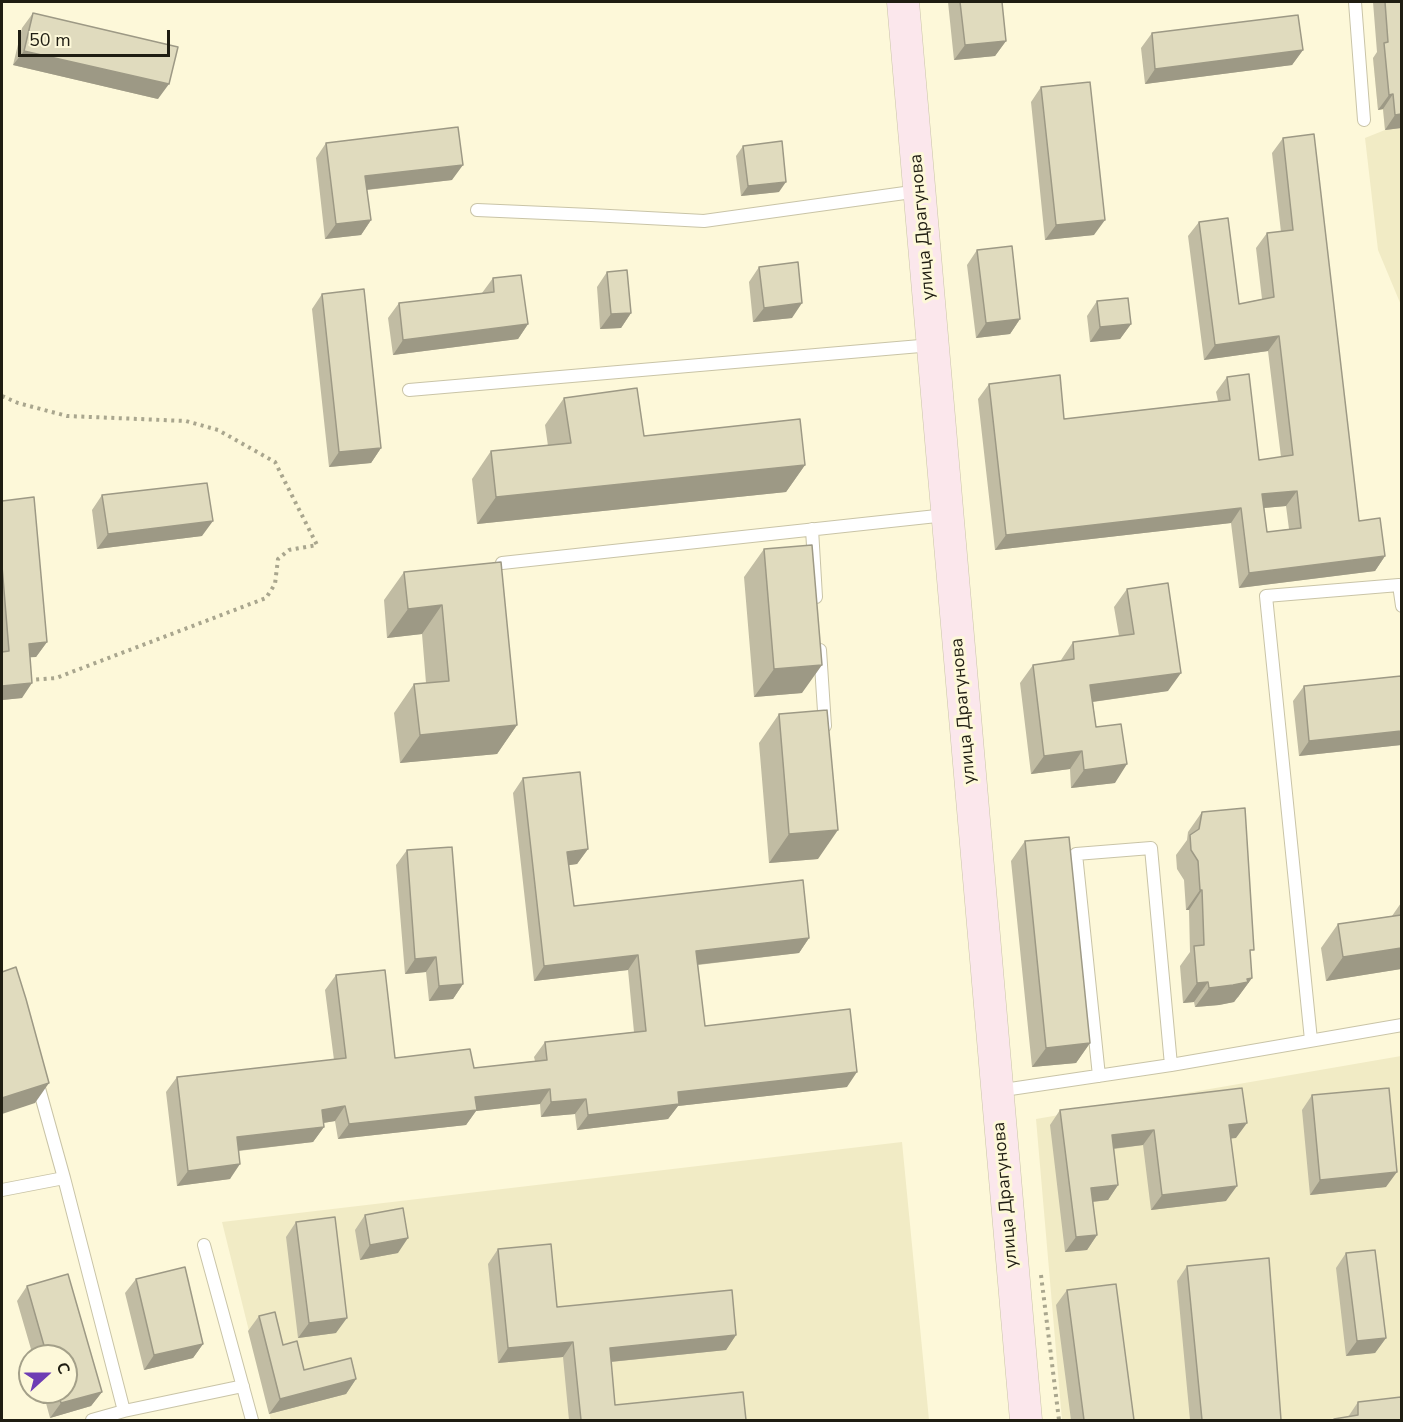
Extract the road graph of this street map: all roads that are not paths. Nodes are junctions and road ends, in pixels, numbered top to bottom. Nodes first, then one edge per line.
1 (903, 2) edge
2 (1355, 2) edge
3 (1364, 120) dead end
4 (920, 191) junction
5 (477, 210) dead end
6 (933, 345) junction
7 (409, 390) dead end
8 (948, 515) junction
9 (812, 529) junction
10 (502, 563) edge
11 (1401, 606) edge
12 (817, 613) edge
13 (819, 637) edge
14 (825, 732) edge
15 (1401, 1024) edge
16 (1311, 1040) junction
17 (1171, 1065) junction
18 (34, 1069) edge
19 (1099, 1076) junction
20 (997, 1091) junction
21 (64, 1178) junction
22 (2, 1190) edge
23 (204, 1245) dead end
24 (243, 1386) junction
25 (124, 1411) junction
26 (92, 1420) edge
27 (252, 1420) edge
28 (1026, 1420) edge

1 - 4 main road, улица Драгунова
2 - 3 lane
4 - 5 lane
4 - 6 main road, улица Драгунова
6 - 7 lane
6 - 8 main road, улица Драгунова
8 - 9 lane
8 - 20 main road, улица Драгунова
9 - 10 lane
9 - 12 lane
11 - 16 lane
13 - 14 lane
15 - 16 lane
16 - 17 lane
17 - 19 lane
17 - 19 lane
18 - 21 lane
19 - 20 lane
20 - 28 main road, улица Драгунова
21 - 22 lane
21 - 25 lane
23 - 24 lane
24 - 25 lane
24 - 27 lane
25 - 26 lane

